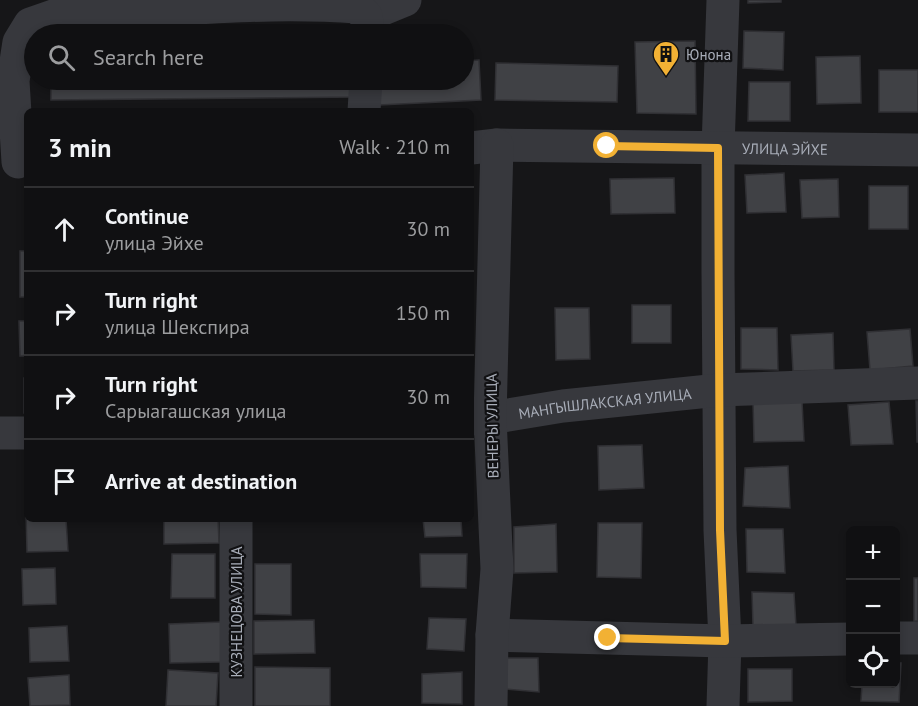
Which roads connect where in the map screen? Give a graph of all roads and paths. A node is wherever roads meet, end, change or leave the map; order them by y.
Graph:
1 (405, 0) edge
2 (723, 0) edge
3 (30, 24) edge
4 (367, 24) edge
5 (369, 24) edge
6 (24, 34) edge
7 (365, 90) edge
8 (364, 108) edge
9 (484, 146) edge
10 (718, 148) junction
11 (918, 150) edge
12 (15, 162) edge
13 (918, 383) edge
14 (719, 390) junction
15 (481, 418) edge
16 (0, 433) edge
17 (24, 433) edge
18 (236, 522) edge
19 (492, 635) junction
20 (900, 638) edge
21 (918, 638) edge
22 (846, 639) edge
23 (725, 641) junction
24 (236, 706) edge
25 (491, 706) edge
26 (723, 706) edge

1 - 5 street
2 - 10 street
3 - 4 street
6 - 12 street
7 - 8 street
9 - 10 street, УЛИЦА ЭЙХЕ
9 - 15 street, ВЕНЕРЫ УЛИЦА
10 - 11 street, УЛИЦА ЭЙХЕ
10 - 14 street
13 - 14 street, МАНГЫШЛАКСКАЯ УЛИЦА
14 - 15 street, МАНГЫШЛАКСКАЯ УЛИЦА
14 - 23 street
15 - 19 street, ВЕНЕРЫ УЛИЦА
16 - 17 street
18 - 24 street, КУЗНЕЦОВА УЛИЦА
19 - 23 street
19 - 25 street, ВЕНЕРЫ УЛИЦА
20 - 21 street
22 - 23 street
23 - 26 street

